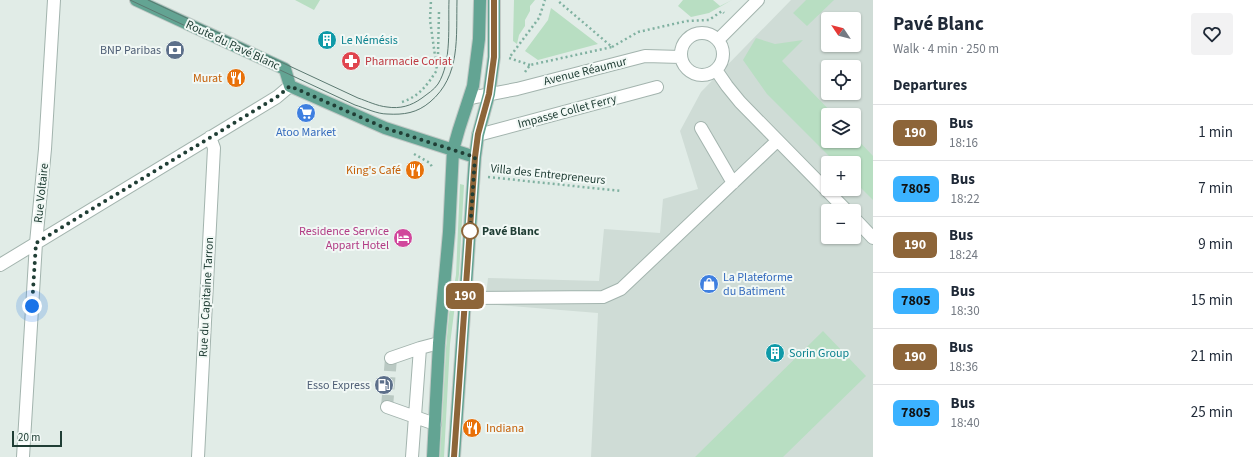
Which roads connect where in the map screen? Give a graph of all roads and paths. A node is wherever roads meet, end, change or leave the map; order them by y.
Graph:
1 (54, 0) edge
2 (136, 0) edge
3 (430, 0) edge
4 (480, 0) edge
5 (494, 0) edge
6 (545, 0) edge
7 (557, 0) edge
8 (565, 0) edge
9 (758, 0) edge
10 (562, 4) junction
11 (439, 11) dead end
12 (733, 26) junction
13 (718, 40) junction
14 (612, 47) junction
15 (438, 54) dead end
16 (681, 57) junction
17 (530, 65) junction
18 (716, 70) junction
19 (290, 86) junction
20 (657, 87) dead end
21 (511, 90) junction
22 (489, 94) junction
23 (470, 98) junction
24 (402, 102) dead end
25 (701, 128) dead end
26 (478, 134) junction
27 (210, 137) junction
28 (777, 141) junction
29 (453, 150) junction
30 (413, 153) dead end
31 (475, 157) junction
32 (433, 169) dead end
33 (474, 178) junction
34 (732, 183) junction
35 (621, 191) dead end
36 (840, 204) edge
37 (861, 225) edge
38 (873, 238) edge
39 (36, 243) junction
40 (0, 265) edge
41 (465, 298) junction
42 (439, 343) junction
43 (420, 348) junction
44 (391, 358) dead end
45 (388, 407) dead end
46 (415, 417) junction
47 (435, 424) junction
48 (22, 457) edge
49 (198, 457) edge
50 (412, 457) edge
51 (433, 457) edge
52 (454, 457) edge

1 - 39 street, Rue Voltaire
2 - 19 main road, Route du Pavé Blanc
3 - 24 path
4 - 23 main road
5 - 22 main road
6 - 17 path
7 - 10 path
8 - 10 path
9 - 12 street
10 - 14 path
11 - 15 path
12 - 13 street
12 - 14 path
13 - 16 street
13 - 18 street
14 - 17 path
16 - 18 street
16 - 21 street, Avenue Réaumur
17 - 21 path
18 - 28 street
19 - 27 street
19 - 29 main road
20 - 26 street, Impasse Collet Ferry
21 - 22 street, Avenue Réaumur
22 - 23 street, Avenue Réaumur
22 - 26 main road
23 - 29 main road
25 - 34 street
26 - 31 main road
27 - 39 street
27 - 49 street, Rue du Capitaine Tarron
28 - 34 street
28 - 36 street
29 - 31 main road
29 - 42 main road
30 - 32 path
31 - 33 main road
33 - 35 path, Villa des Entrepreneurs
33 - 41 main road
34 - 41 street
37 - 38 street
39 - 40 street
39 - 48 street, Rue Voltaire
41 - 52 main road
42 - 43 street
42 - 47 main road
43 - 44 street
43 - 46 street
45 - 46 street
46 - 47 street
46 - 50 street
47 - 51 main road

